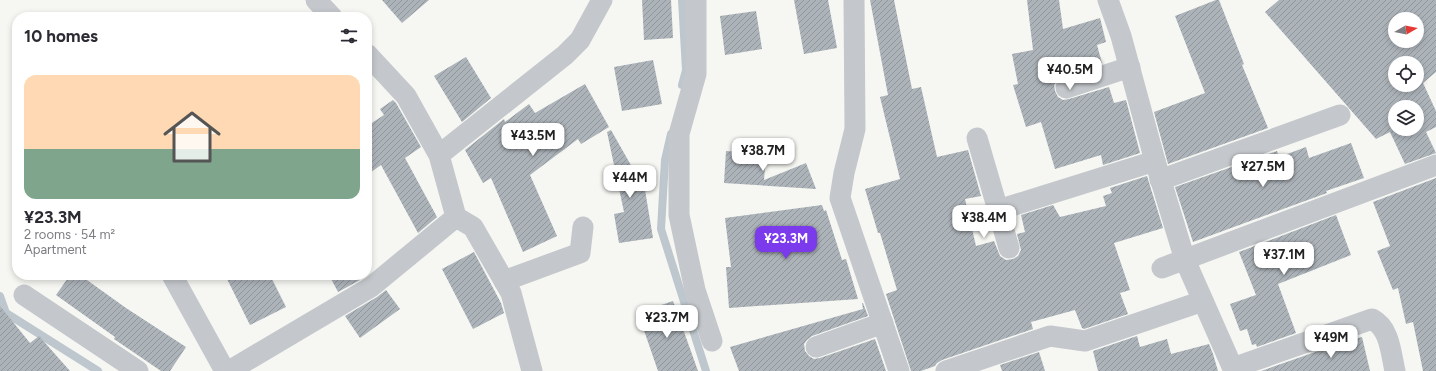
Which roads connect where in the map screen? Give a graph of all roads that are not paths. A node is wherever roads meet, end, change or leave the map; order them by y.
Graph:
1 (316, 0) edge
2 (602, 0) edge
3 (696, 0) edge
4 (854, 0) edge
5 (1108, 0) edge
6 (327, 12) edge
7 (372, 59) edge
8 (1130, 67) junction
9 (1066, 88) dead end
10 (1340, 115) dead end
11 (977, 138) dead end
12 (439, 155) junction
13 (1436, 165) edge
14 (1158, 171) junction
15 (998, 210) junction
16 (456, 217) junction
17 (583, 226) dead end
18 (1009, 248) dead end
19 (1185, 260) junction
20 (1162, 268) dead end
21 (175, 280) edge
22 (504, 281) junction
23 (24, 295) dead end
24 (1203, 301) junction
25 (883, 323) junction
26 (712, 341) dead end
27 (816, 348) dead end
28 (1233, 370) edge
29 (138, 371) edge
30 (225, 371) edge
31 (229, 371) edge
32 (532, 371) edge
33 (899, 371) edge
34 (946, 371) edge
35 (1395, 371) edge

1 - 6 street
2 - 12 street
3 - 26 street
4 - 25 street
5 - 8 street
7 - 12 street
8 - 9 street
8 - 14 street
10 - 14 street
11 - 15 street
12 - 16 street
13 - 19 street
14 - 15 street
14 - 19 street
15 - 18 street
16 - 22 street
16 - 31 street
17 - 22 street
19 - 20 street
19 - 24 street
21 - 30 street
22 - 32 street
23 - 29 street
24 - 28 street
24 - 34 street
25 - 27 street
25 - 33 street
28 - 35 street

